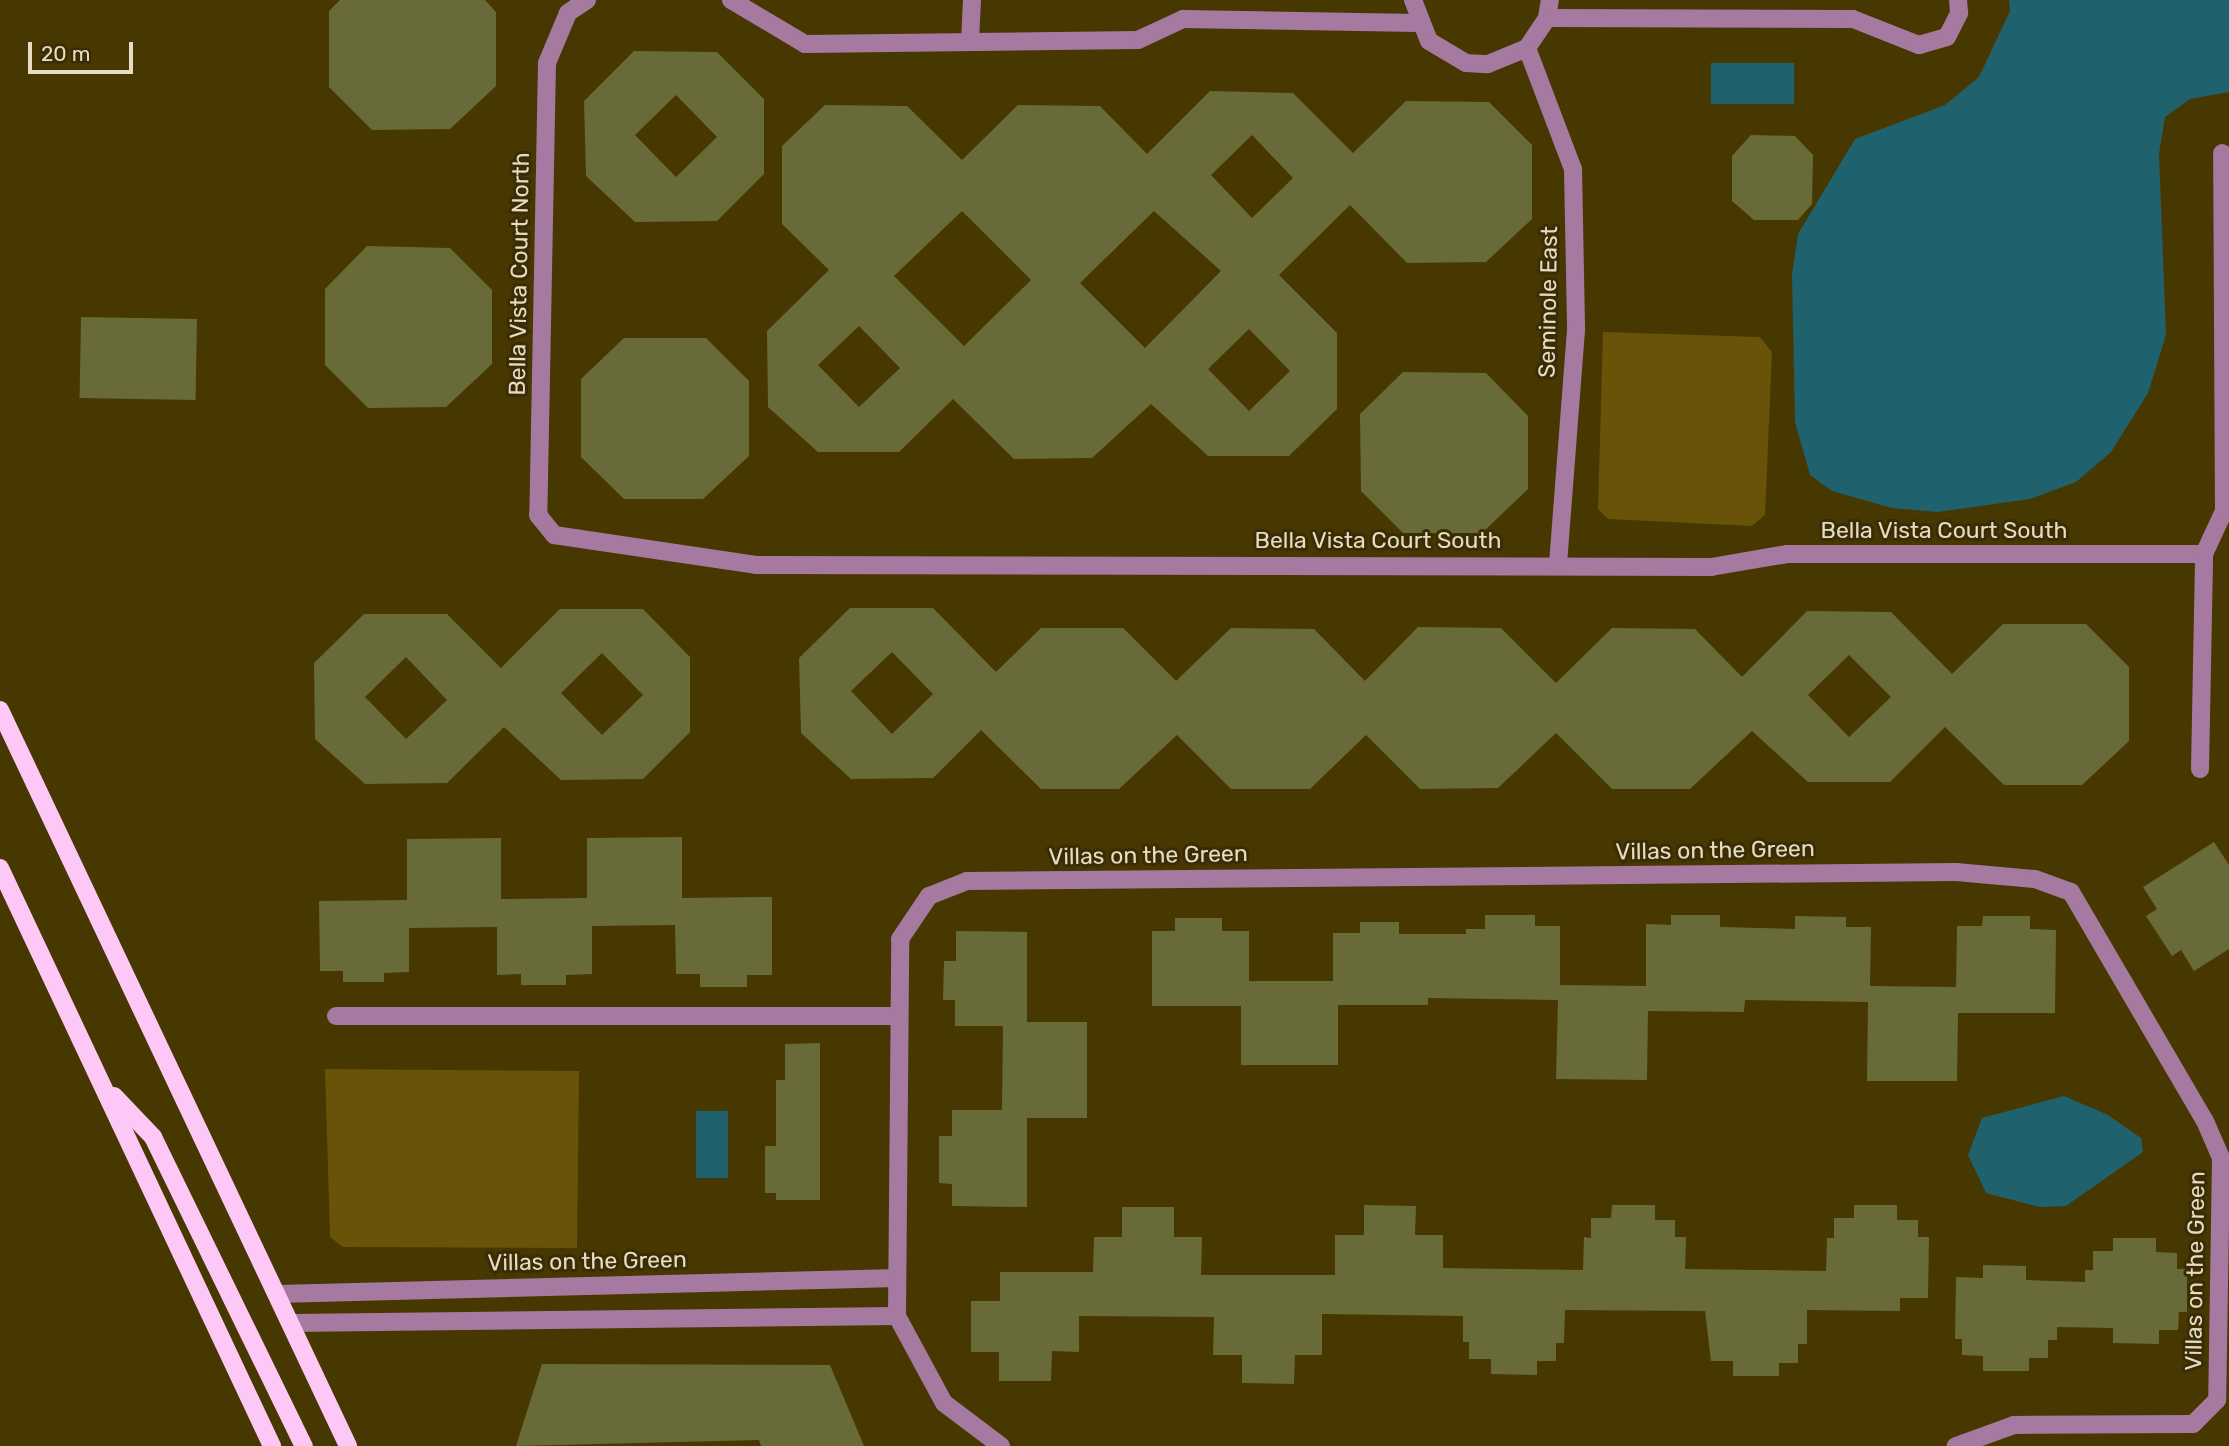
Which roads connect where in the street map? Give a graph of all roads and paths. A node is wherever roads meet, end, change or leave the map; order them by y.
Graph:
1 (587, 0) edge
2 (730, 0) edge
3 (972, 0) edge
4 (1413, 0) edge
5 (1748, 0) edge
6 (1958, 0) edge
7 (1548, 9) edge
8 (1748, 19) junction
9 (1419, 23) junction
10 (970, 42) junction
11 (1527, 48) junction
12 (2222, 153) dead end
13 (554, 535) joint
14 (2204, 554) junction
15 (1558, 564) junction
16 (0, 710) edge
17 (2200, 769) dead end
18 (0, 868) edge
19 (336, 1016) dead end
20 (897, 1016) junction
21 (102, 1083) junction
22 (897, 1278) junction
23 (278, 1294) junction
24 (897, 1316) junction
25 (291, 1323) junction
26 (272, 1446) edge
27 (304, 1446) edge
28 (348, 1446) edge
29 (1001, 1446) edge
30 (1956, 1446) edge

1 - 13 street, Bella Vista Court North
2 - 10 street
3 - 10 street
4 - 9 street
5 - 8 street
6 - 8 street
7 - 8 street
7 - 11 street
9 - 10 street
9 - 11 street
11 - 15 street, Seminole East
12 - 14 street
13 - 15 street, Bella Vista Court South
14 - 15 street, Bella Vista Court South
14 - 17 street
16 - 23 main road
18 - 21 main road
19 - 20 street
20 - 22 street, Villas on the Green
20 - 30 street, Villas on the Green
21 - 26 main road
21 - 27 main road
22 - 23 street, Villas on the Green
22 - 24 street, Villas on the Green
23 - 25 main road
24 - 25 street
24 - 29 street, Villas on the Green
25 - 28 main road

